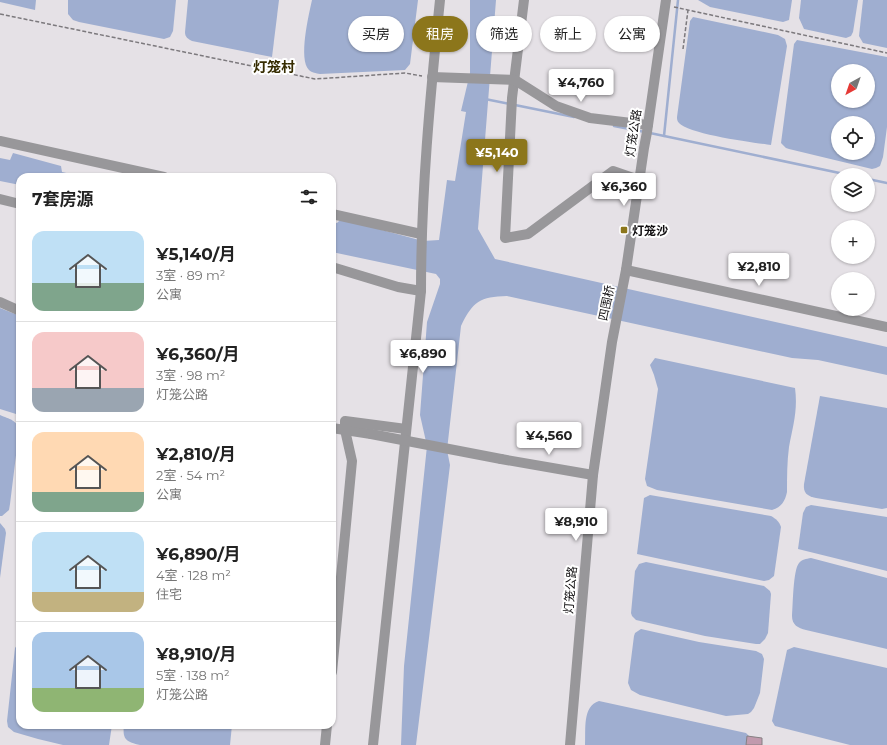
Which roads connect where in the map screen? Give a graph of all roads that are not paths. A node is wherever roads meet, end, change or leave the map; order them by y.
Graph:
1 (440, 0) edge
2 (524, 0) edge
3 (668, 3) edge
4 (432, 77) junction
5 (515, 80) junction
6 (648, 129) junction
7 (0, 141) edge
8 (146, 173) edge
9 (639, 180) junction
10 (0, 199) edge
11 (16, 203) edge
12 (336, 215) edge
13 (421, 234) junction
14 (336, 269) edge
15 (626, 270) junction
16 (420, 291) junction
17 (0, 302) edge
18 (16, 309) edge
19 (887, 327) edge
20 (612, 342) joint
21 (336, 429) edge
22 (406, 429) junction
23 (345, 430) junction
24 (593, 475) junction
25 (336, 630) edge
26 (327, 729) edge
27 (325, 745) edge
28 (372, 745) edge
29 (570, 745) edge

1 - 4 street
2 - 5 street
3 - 6 street, 灯笼公路
4 - 5 street
4 - 13 street
5 - 6 street
5 - 9 street
6 - 9 street, 灯笼公路
7 - 8 street
9 - 15 street, 灯笼公路
10 - 11 street
12 - 13 street
13 - 16 street
14 - 16 street
15 - 19 street
15 - 20 street, 四围桥
16 - 22 street
17 - 18 street
20 - 24 street, 灯笼公路
21 - 23 street
22 - 23 street
22 - 28 street
23 - 24 street, bridge
23 - 25 street
24 - 29 street, 灯笼公路
26 - 27 street

